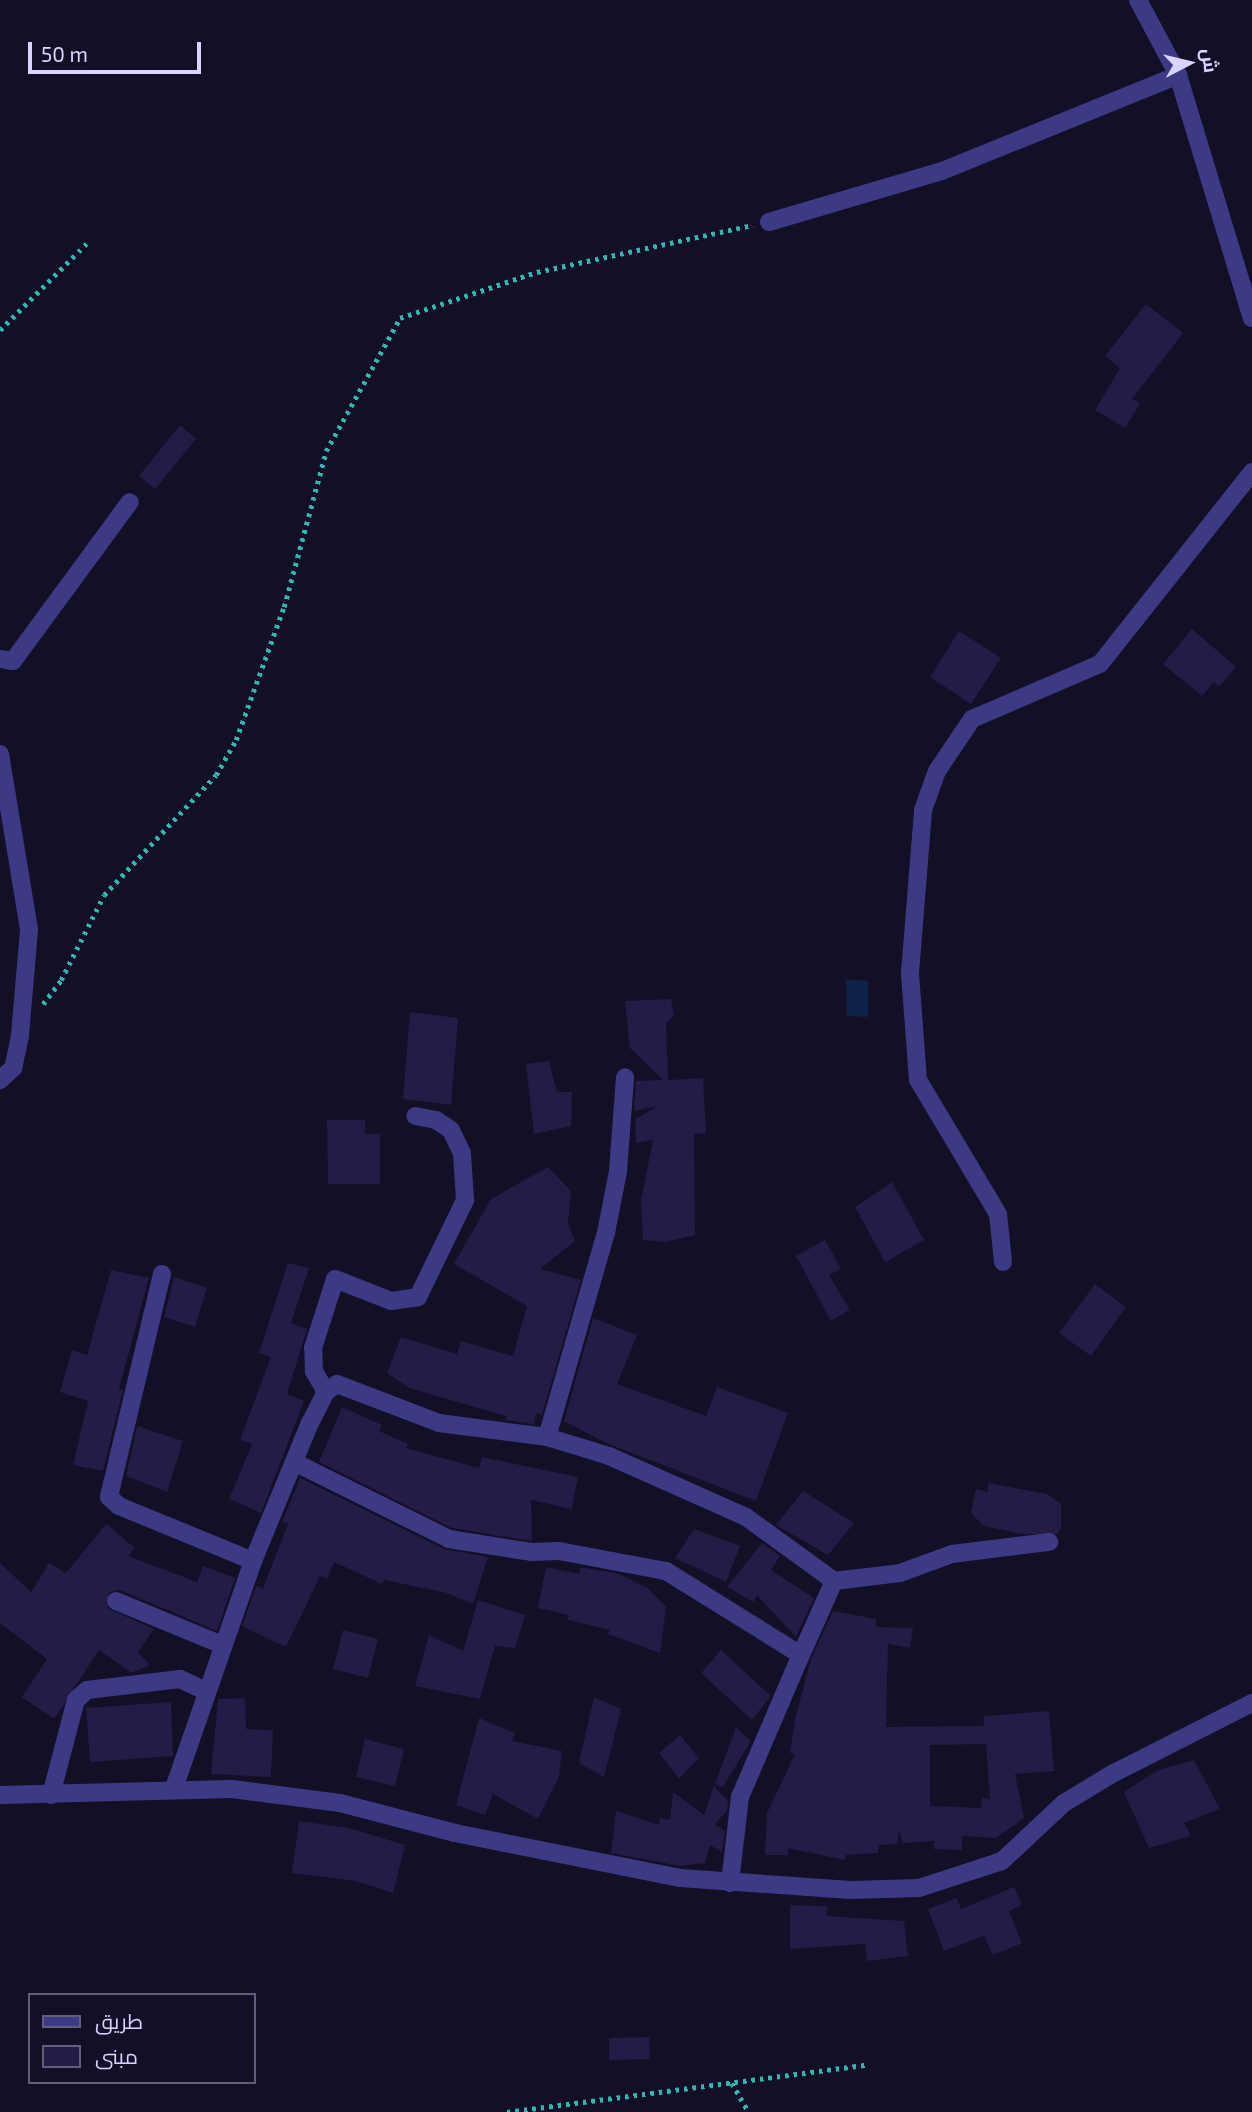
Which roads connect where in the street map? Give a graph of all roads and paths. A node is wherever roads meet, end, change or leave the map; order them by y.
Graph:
1 (1138, 0) edge
2 (1178, 75) junction
3 (769, 222) joint
4 (88, 242) dead end
5 (1248, 294) edge
6 (1252, 318) edge
7 (0, 330) edge
8 (1252, 472) edge
9 (130, 502) dead end
10 (0, 659) edge
11 (0, 754) edge
12 (7, 840) edge
13 (20, 1036) junction
14 (625, 1077) dead end
15 (0, 1080) edge
16 (415, 1116) dead end
17 (1003, 1262) dead end
18 (162, 1274) dead end
19 (326, 1392) junction
20 (547, 1437) junction
21 (296, 1463) junction
22 (1049, 1542) dead end
23 (253, 1561) junction
24 (834, 1581) junction
25 (116, 1601) dead end
26 (222, 1645) junction
27 (801, 1655) junction
28 (204, 1689) junction
29 (1252, 1703) edge
30 (173, 1788) junction
31 (51, 1794) junction
32 (0, 1795) edge
33 (730, 1883) junction
34 (866, 2065) dead end
35 (732, 2083) junction
36 (507, 2112) edge
37 (749, 2112) edge

1 - 2 street
2 - 3 street
2 - 5 street
3 - 13 path
4 - 7 path
5 - 6 street
8 - 17 street
9 - 10 street
11 - 12 street
12 - 13 street
13 - 15 street
14 - 20 street
16 - 19 street
18 - 23 street
19 - 20 street
19 - 21 street
20 - 24 street
21 - 23 street
21 - 27 street
22 - 24 street
23 - 26 street
24 - 27 street
25 - 26 street
26 - 28 street
27 - 33 street
28 - 30 street
28 - 31 street
29 - 33 street
30 - 31 street
30 - 33 street
31 - 32 street
34 - 35 path
35 - 36 path
35 - 37 path

